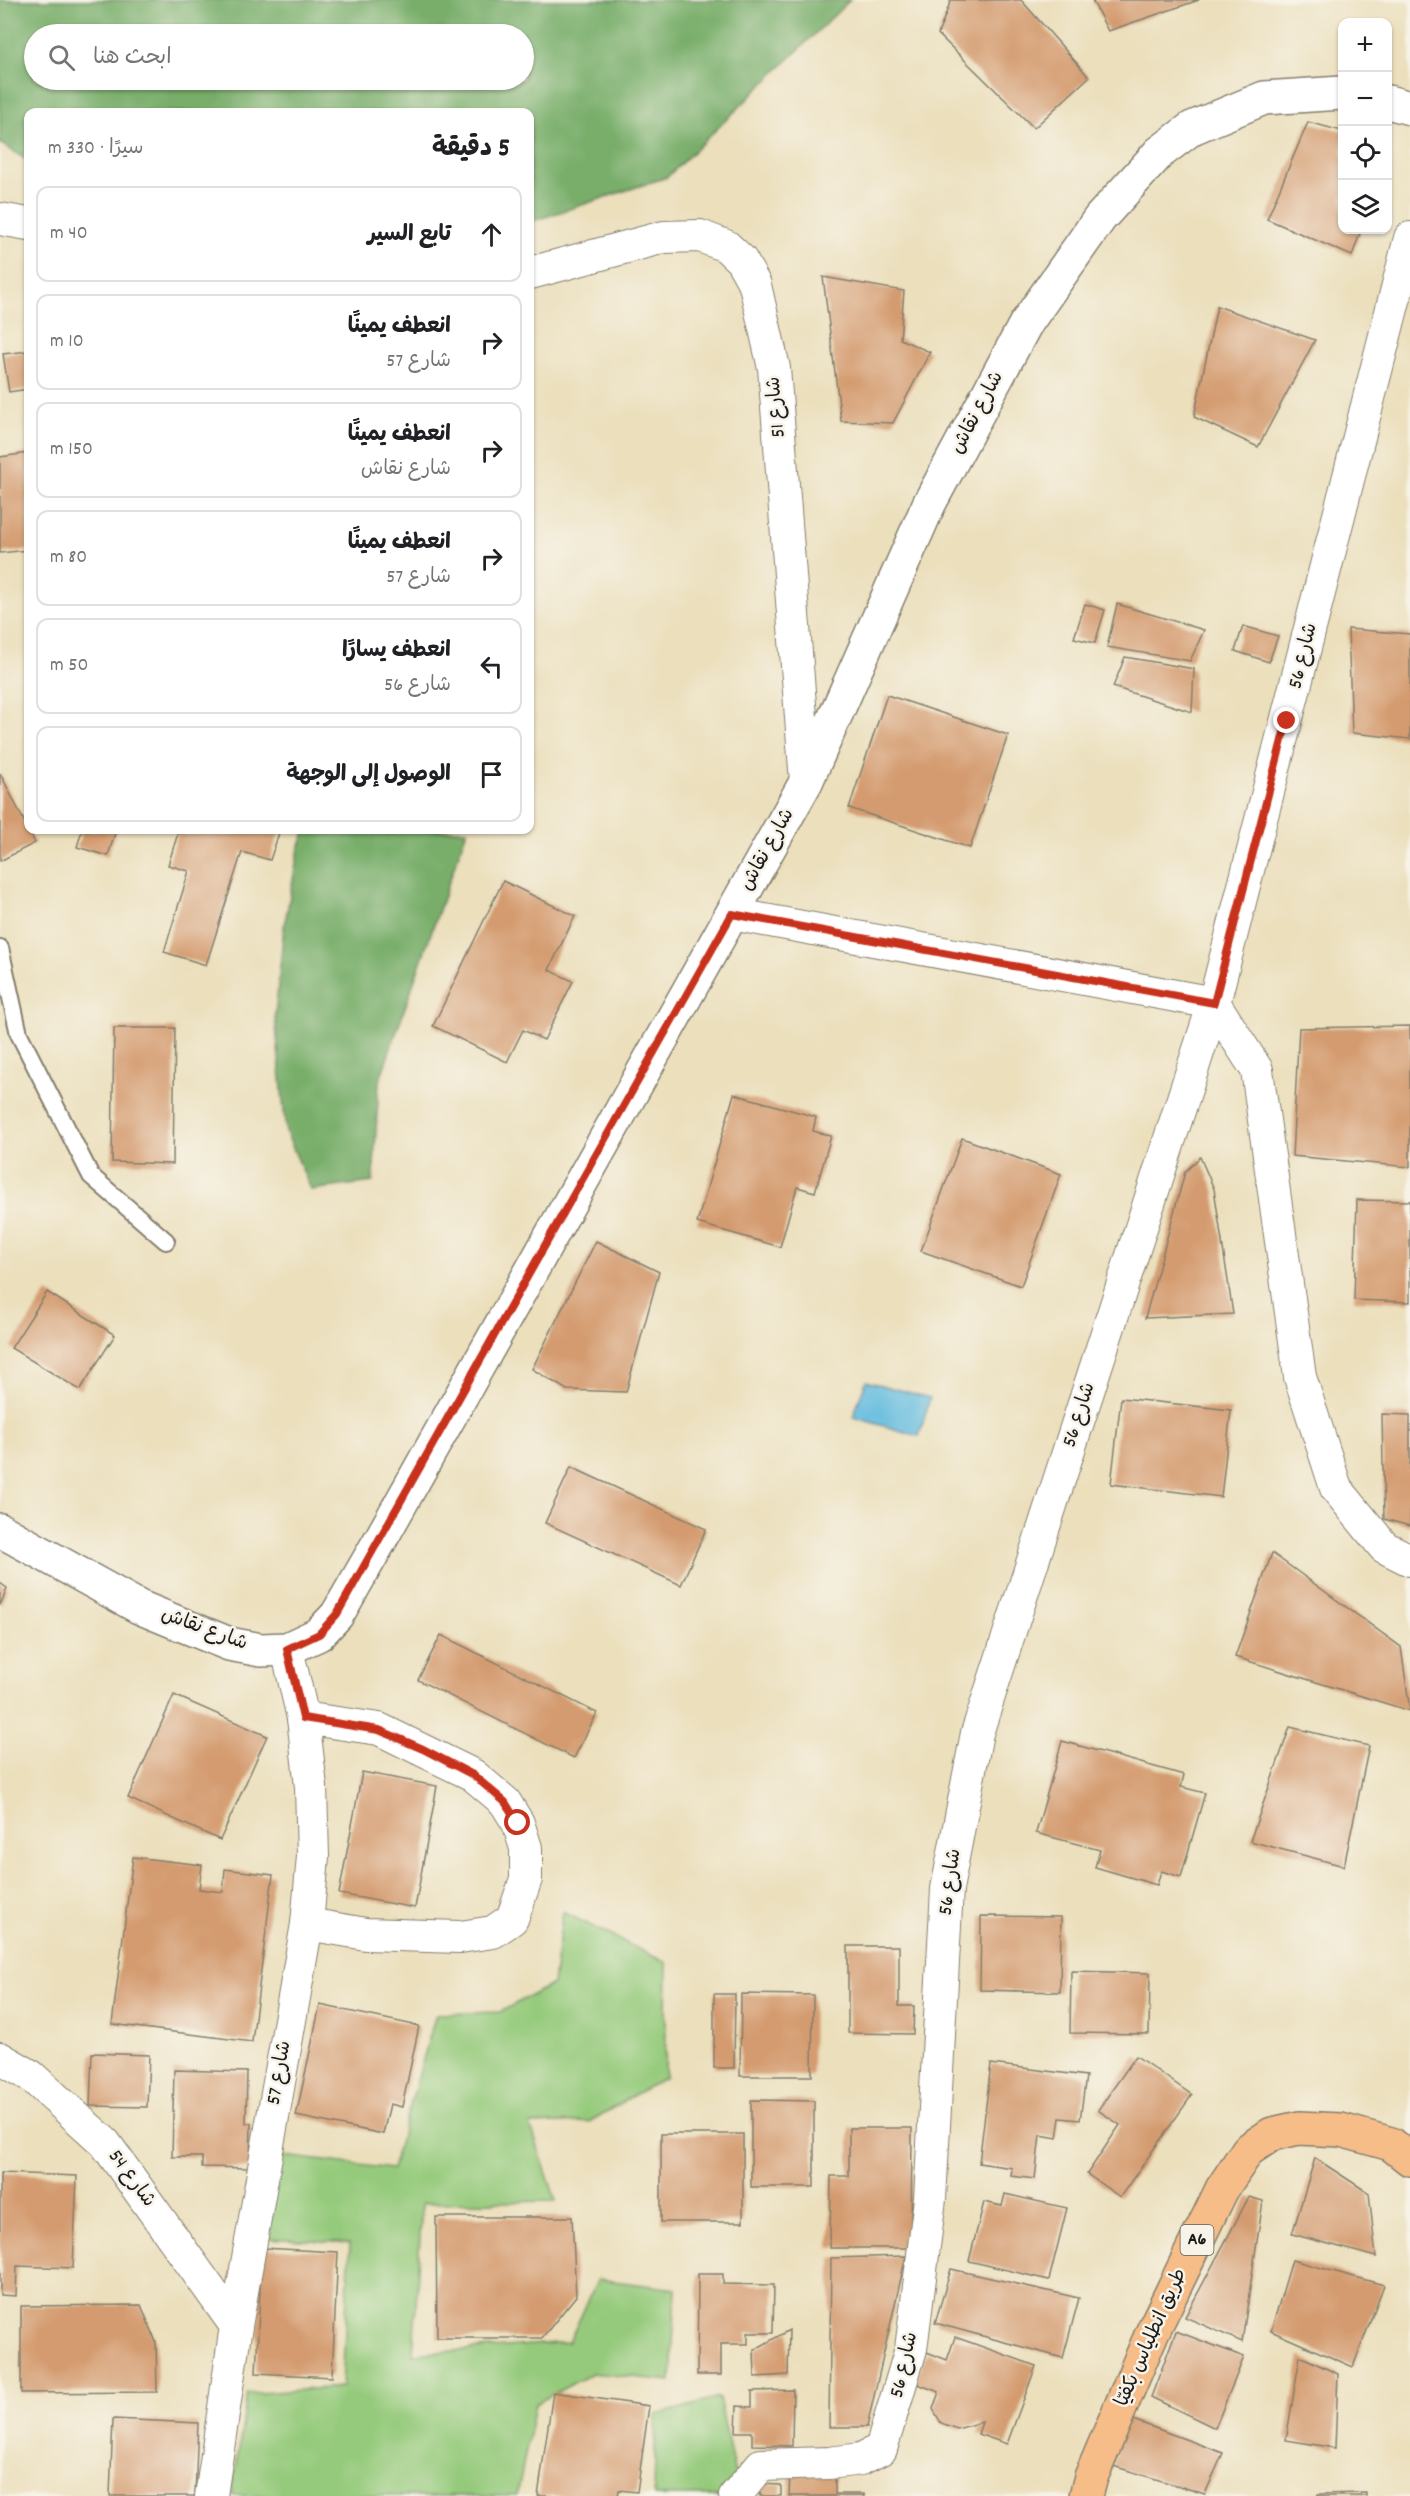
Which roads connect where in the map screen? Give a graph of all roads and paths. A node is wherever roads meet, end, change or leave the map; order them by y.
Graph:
1 (1338, 93) edge
2 (1392, 103) edge
3 (1410, 108) edge
4 (0, 219) edge
5 (24, 223) edge
6 (1410, 238) edge
7 (534, 272) edge
8 (806, 782) junction
9 (732, 914) junction
10 (0, 948) edge
11 (1214, 1003) junction
12 (166, 1241) dead end
13 (0, 1530) edge
14 (1410, 1560) edge
15 (287, 1649) junction
16 (303, 1718) junction
17 (307, 1924) junction
18 (0, 2058) edge
19 (1410, 2159) edge
20 (236, 2326) junction
21 (211, 2496) edge
22 (735, 2496) edge
23 (1086, 2496) edge

1 - 8 street, شارع نقاش
2 - 3 street
4 - 5 street
6 - 11 street, شارع 56
7 - 8 street, شارع 51
8 - 9 street, شارع نقاش
9 - 11 street
9 - 15 street, شارع نقاش
10 - 12 lane
11 - 14 street
11 - 22 street, شارع 56
13 - 15 street, شارع نقاش
15 - 16 street, شارع 57
16 - 17 street, شارع 57
16 - 17 street
17 - 20 street, شارع 57
18 - 20 street, شارع 54
19 - 23 highway, طريق انطلياس بكفيّا / A6
20 - 21 street, شارع 57

